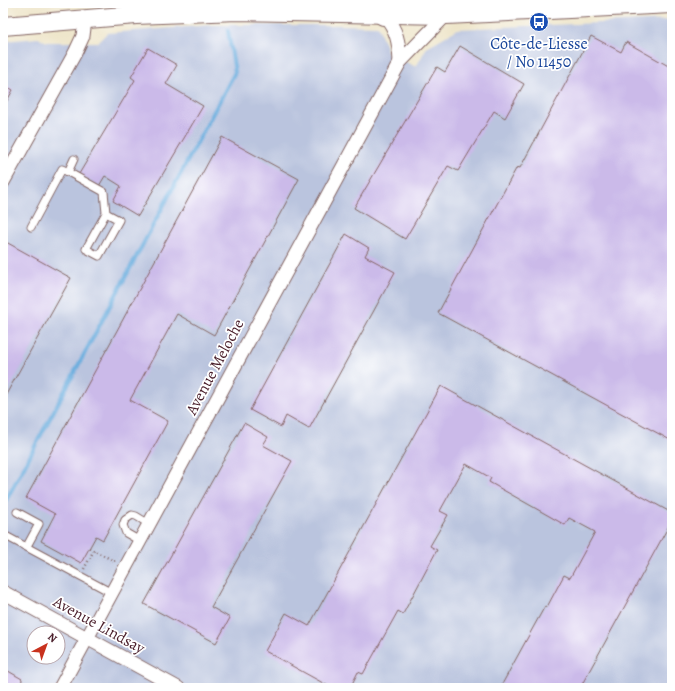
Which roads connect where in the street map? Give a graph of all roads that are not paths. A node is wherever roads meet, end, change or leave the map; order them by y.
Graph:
1 (418, 3) edge
2 (672, 4) edge
3 (384, 14) junction
4 (446, 15) junction
5 (85, 20) junction
6 (3, 26) edge
7 (400, 62) junction
8 (74, 159) dead end
9 (68, 172) junction
10 (3, 182) edge
11 (106, 213) junction
12 (31, 227) dead end
13 (17, 512) dead end
14 (149, 524) junction
15 (4, 534) dead end
16 (140, 541) junction
17 (27, 546) junction
18 (3, 592) edge
19 (112, 593) junction
20 (87, 638) junction
21 (60, 688) edge
22 (178, 688) edge

1 - 3 highway
2 - 4 main road
3 - 4 main road
3 - 5 main road
3 - 7 street
4 - 7 street, Avenue Meloche
5 - 6 main road
5 - 10 street
7 - 14 street, Avenue Meloche
8 - 9 lane
9 - 11 lane
9 - 12 lane
11 - 11 lane
13 - 17 lane
14 - 16 street, Avenue Meloche
14 - 16 lane
15 - 17 lane
16 - 19 street, Avenue Meloche
17 - 19 lane
18 - 20 street, Avenue Lindsay
19 - 20 street, Avenue Meloche
20 - 21 street, Avenue Meloche
20 - 22 street, Avenue Lindsay

